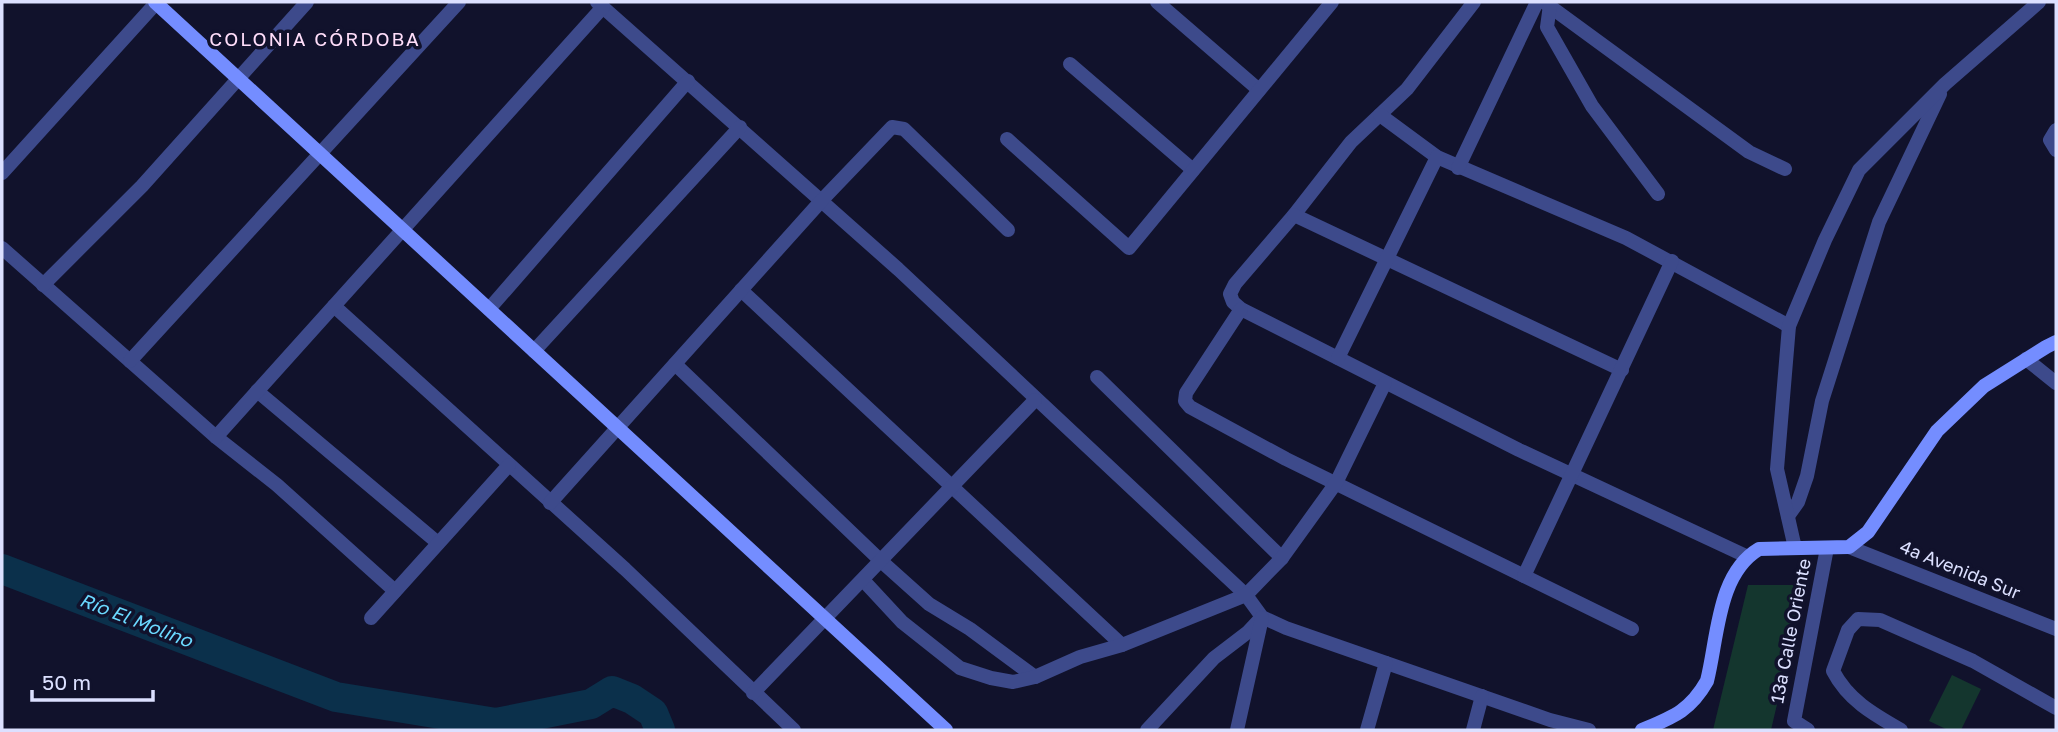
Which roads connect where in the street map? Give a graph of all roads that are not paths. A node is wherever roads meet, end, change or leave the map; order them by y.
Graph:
1 (156, 2) edge
2 (307, 2) edge
3 (459, 2) edge
4 (1157, 2) edge
5 (1330, 2) edge
6 (1474, 2) edge
7 (2039, 2) edge
8 (1544, 3) edge
9 (600, 4) edge
10 (1070, 64) dead end
11 (239, 79) junction
12 (688, 81) junction
13 (1945, 84) junction
14 (1259, 90) junction
15 (1380, 115) junction
16 (740, 127) junction
17 (2056, 130) edge
18 (1007, 139) dead end
19 (2056, 150) edge
20 (320, 154) junction
21 (1437, 157) junction
22 (1458, 167) junction
23 (1785, 169) dead end
24 (1193, 170) junction
25 (2, 173) edge
26 (1658, 194) dead end
27 (822, 200) junction
28 (1294, 215) junction
29 (403, 230) junction
30 (1008, 230) dead end
31 (2, 248) edge
32 (1387, 259) junction
33 (1672, 261) junction
34 (43, 285) junction
35 (741, 290) junction
36 (334, 306) junction
37 (489, 309) junction
38 (1241, 309) junction
39 (1789, 326) junction
40 (2056, 342) edge
41 (534, 351) junction
42 (1338, 358) junction
43 (2025, 359) junction
44 (130, 361) junction
45 (675, 364) junction
46 (1622, 370) junction
47 (1097, 377) dead end
48 (1385, 383) junction
49 (2056, 383) edge
50 (257, 391) junction
51 (1035, 400) junction
52 (618, 428) junction
53 (216, 437) junction
54 (509, 465) junction
55 (1571, 475) junction
56 (1336, 483) junction
57 (953, 487) junction
58 (550, 503) junction
59 (1788, 516) junction
60 (438, 543) junction
61 (1849, 547) junction
62 (1795, 548) junction
63 (1827, 548) junction
64 (1746, 556) junction
65 (1282, 558) junction
66 (881, 561) junction
67 (1524, 576) junction
68 (863, 580) junction
69 (396, 591) junction
70 (1246, 596) junction
71 (1262, 617) junction
72 (371, 618) dead end
73 (825, 619) junction
74 (1632, 629) dead end
75 (2056, 629) edge
76 (1122, 645) junction
77 (1387, 663) junction
78 (1035, 677) junction
79 (753, 693) junction
80 (1482, 696) junction
81 (2056, 708) edge
82 (794, 730) edge
83 (946, 730) edge
84 (1147, 730) edge
85 (1237, 730) edge
86 (1367, 730) edge
87 (1473, 730) edge
88 (1589, 730) edge
89 (1641, 730) edge
90 (1808, 730) edge
91 (1901, 730) edge

1 - 11 street
1 - 25 street
2 - 11 street
3 - 20 street
4 - 14 street
5 - 14 street
6 - 15 street
7 - 13 street
8 - 22 street
8 - 23 street
8 - 26 street
9 - 12 street
9 - 29 street
10 - 24 street
11 - 20 street
11 - 34 street
12 - 16 street
12 - 37 street
13 - 39 street
13 - 59 street
14 - 24 street
15 - 21 street
15 - 28 street
16 - 27 street
16 - 41 street
17 - 19 street
18 - 24 street
20 - 29 street
20 - 44 street
21 - 22 street
21 - 32 street
22 - 33 street
27 - 30 street
27 - 35 street
27 - 51 street
28 - 32 street
28 - 38 street
29 - 36 street
29 - 37 street
31 - 34 street
32 - 42 street
32 - 46 street
33 - 39 street
33 - 46 street
34 - 44 street
35 - 45 street
35 - 57 street
36 - 50 street
36 - 54 street
37 - 41 street
38 - 42 street
38 - 56 street
39 - 59 street
40 - 43 street
41 - 52 street
42 - 48 street
43 - 49 street
43 - 61 street
44 - 53 street
45 - 52 street
45 - 66 street
46 - 55 street
47 - 65 street
48 - 55 street
48 - 56 street
50 - 53 street
50 - 60 street
51 - 57 street
51 - 70 street
52 - 58 street
52 - 73 street
53 - 69 street
54 - 58 street
54 - 60 street
55 - 64 street
55 - 67 street
56 - 65 street
56 - 67 street
57 - 66 street
57 - 76 street
58 - 79 street
59 - 62 street
60 - 69 street
61 - 63 street
61 - 75 street, 4a Avenida Sur
62 - 63 street
62 - 64 street
63 - 90 street, 13a Calle Oriente
64 - 89 street
65 - 70 street
66 - 68 street
66 - 78 street
67 - 74 street
68 - 73 street
68 - 78 street
69 - 72 street
70 - 71 street
70 - 76 street
71 - 77 street
71 - 84 street
71 - 85 street
73 - 79 street
73 - 83 street
76 - 78 street
77 - 80 street
77 - 86 street
79 - 82 street
80 - 87 street
80 - 88 street
81 - 91 street

